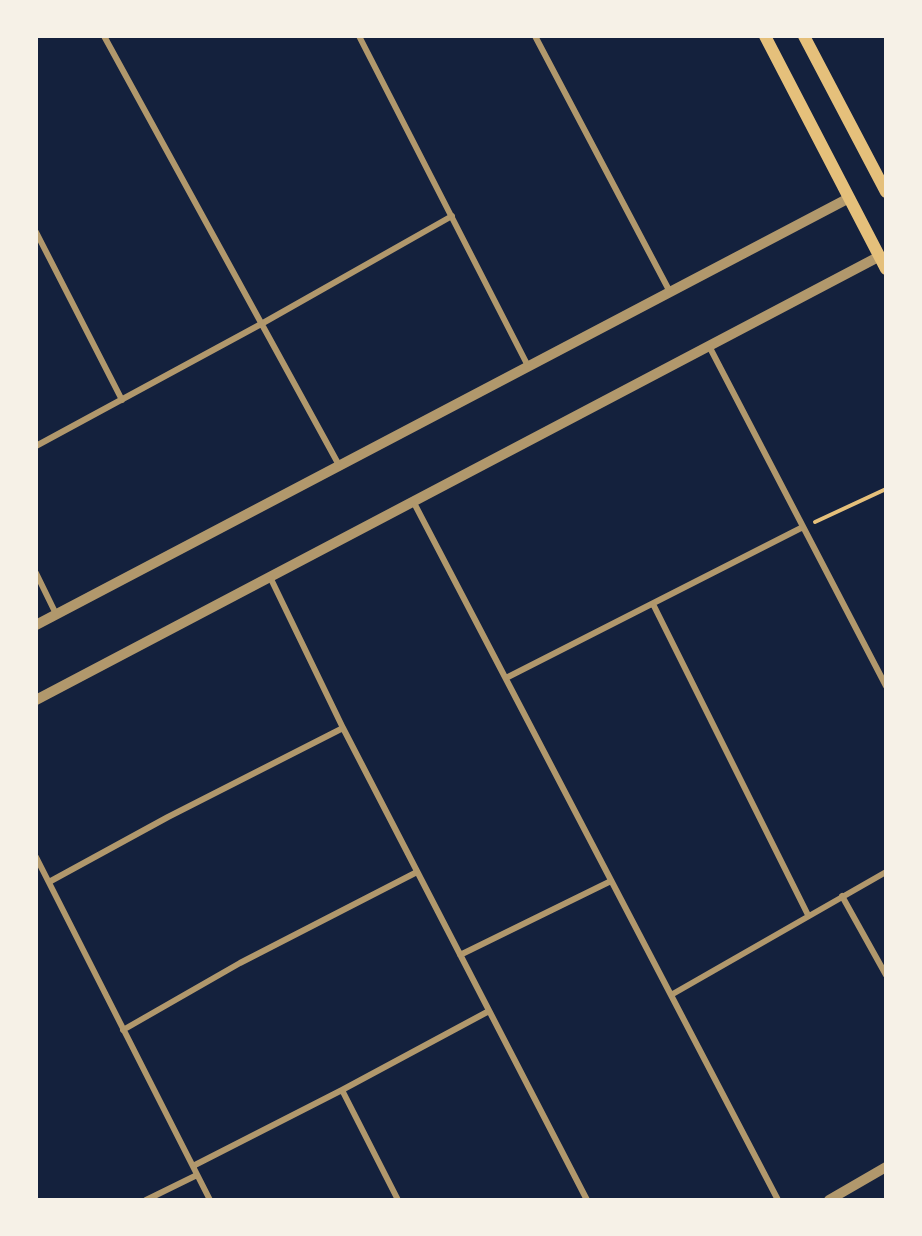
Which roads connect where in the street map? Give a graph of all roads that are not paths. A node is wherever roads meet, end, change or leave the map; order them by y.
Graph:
1 (104, 36) edge
2 (359, 36) edge
3 (535, 36) edge
4 (765, 36) edge
5 (804, 36) edge
6 (886, 192) edge
7 (849, 198) junction
8 (452, 216) junction
9 (36, 232) edge
10 (880, 256) junction
11 (886, 269) edge
12 (670, 292) junction
13 (262, 323) junction
14 (709, 346) junction
15 (528, 366) junction
16 (122, 400) junction
17 (36, 446) edge
18 (340, 467) junction
19 (413, 501) junction
20 (803, 527) junction
21 (36, 573) edge
22 (270, 577) junction
23 (653, 604) junction
24 (57, 614) junction
25 (36, 626) edge
26 (506, 678) junction
27 (886, 686) edge
28 (36, 700) edge
29 (343, 728) junction
30 (36, 857) edge
31 (417, 872) junction
32 (886, 872) edge
33 (611, 881) junction
34 (49, 882) junction
35 (842, 896) junction
36 (808, 915) junction
37 (460, 955) junction
38 (886, 975) edge
39 (671, 995) junction
40 (489, 1011) junction
41 (123, 1030) junction
42 (342, 1090) junction
43 (193, 1167) junction
44 (886, 1167) edge
45 (197, 1175) junction
46 (844, 1197) edge
47 (146, 1200) edge
48 (210, 1200) edge
49 (398, 1200) edge
50 (587, 1200) edge
51 (777, 1200) edge
52 (830, 1200) edge

1 - 13 street
2 - 8 street
3 - 12 street
4 - 7 main road
5 - 6 main road
7 - 10 main road
7 - 12 street
8 - 13 street
8 - 15 street
9 - 16 street
10 - 11 main road
10 - 14 street
12 - 15 street
13 - 16 street
13 - 18 street
14 - 19 street
14 - 20 street
15 - 18 street
16 - 17 street
18 - 24 street
19 - 22 street
19 - 26 street
20 - 23 street
20 - 27 street
21 - 24 street
22 - 28 street
22 - 29 street
23 - 26 street
23 - 36 street
24 - 25 street
26 - 33 street
29 - 31 street
29 - 34 street
30 - 34 street
31 - 37 street
31 - 41 street
32 - 35 street
33 - 37 street
33 - 39 street
34 - 41 street
35 - 36 street
35 - 38 street
36 - 39 street
37 - 40 street
39 - 51 street
40 - 42 street
40 - 50 street
41 - 43 street
42 - 43 street
42 - 49 street
43 - 45 street
44 - 46 street
45 - 47 street
45 - 48 street
46 - 52 street

